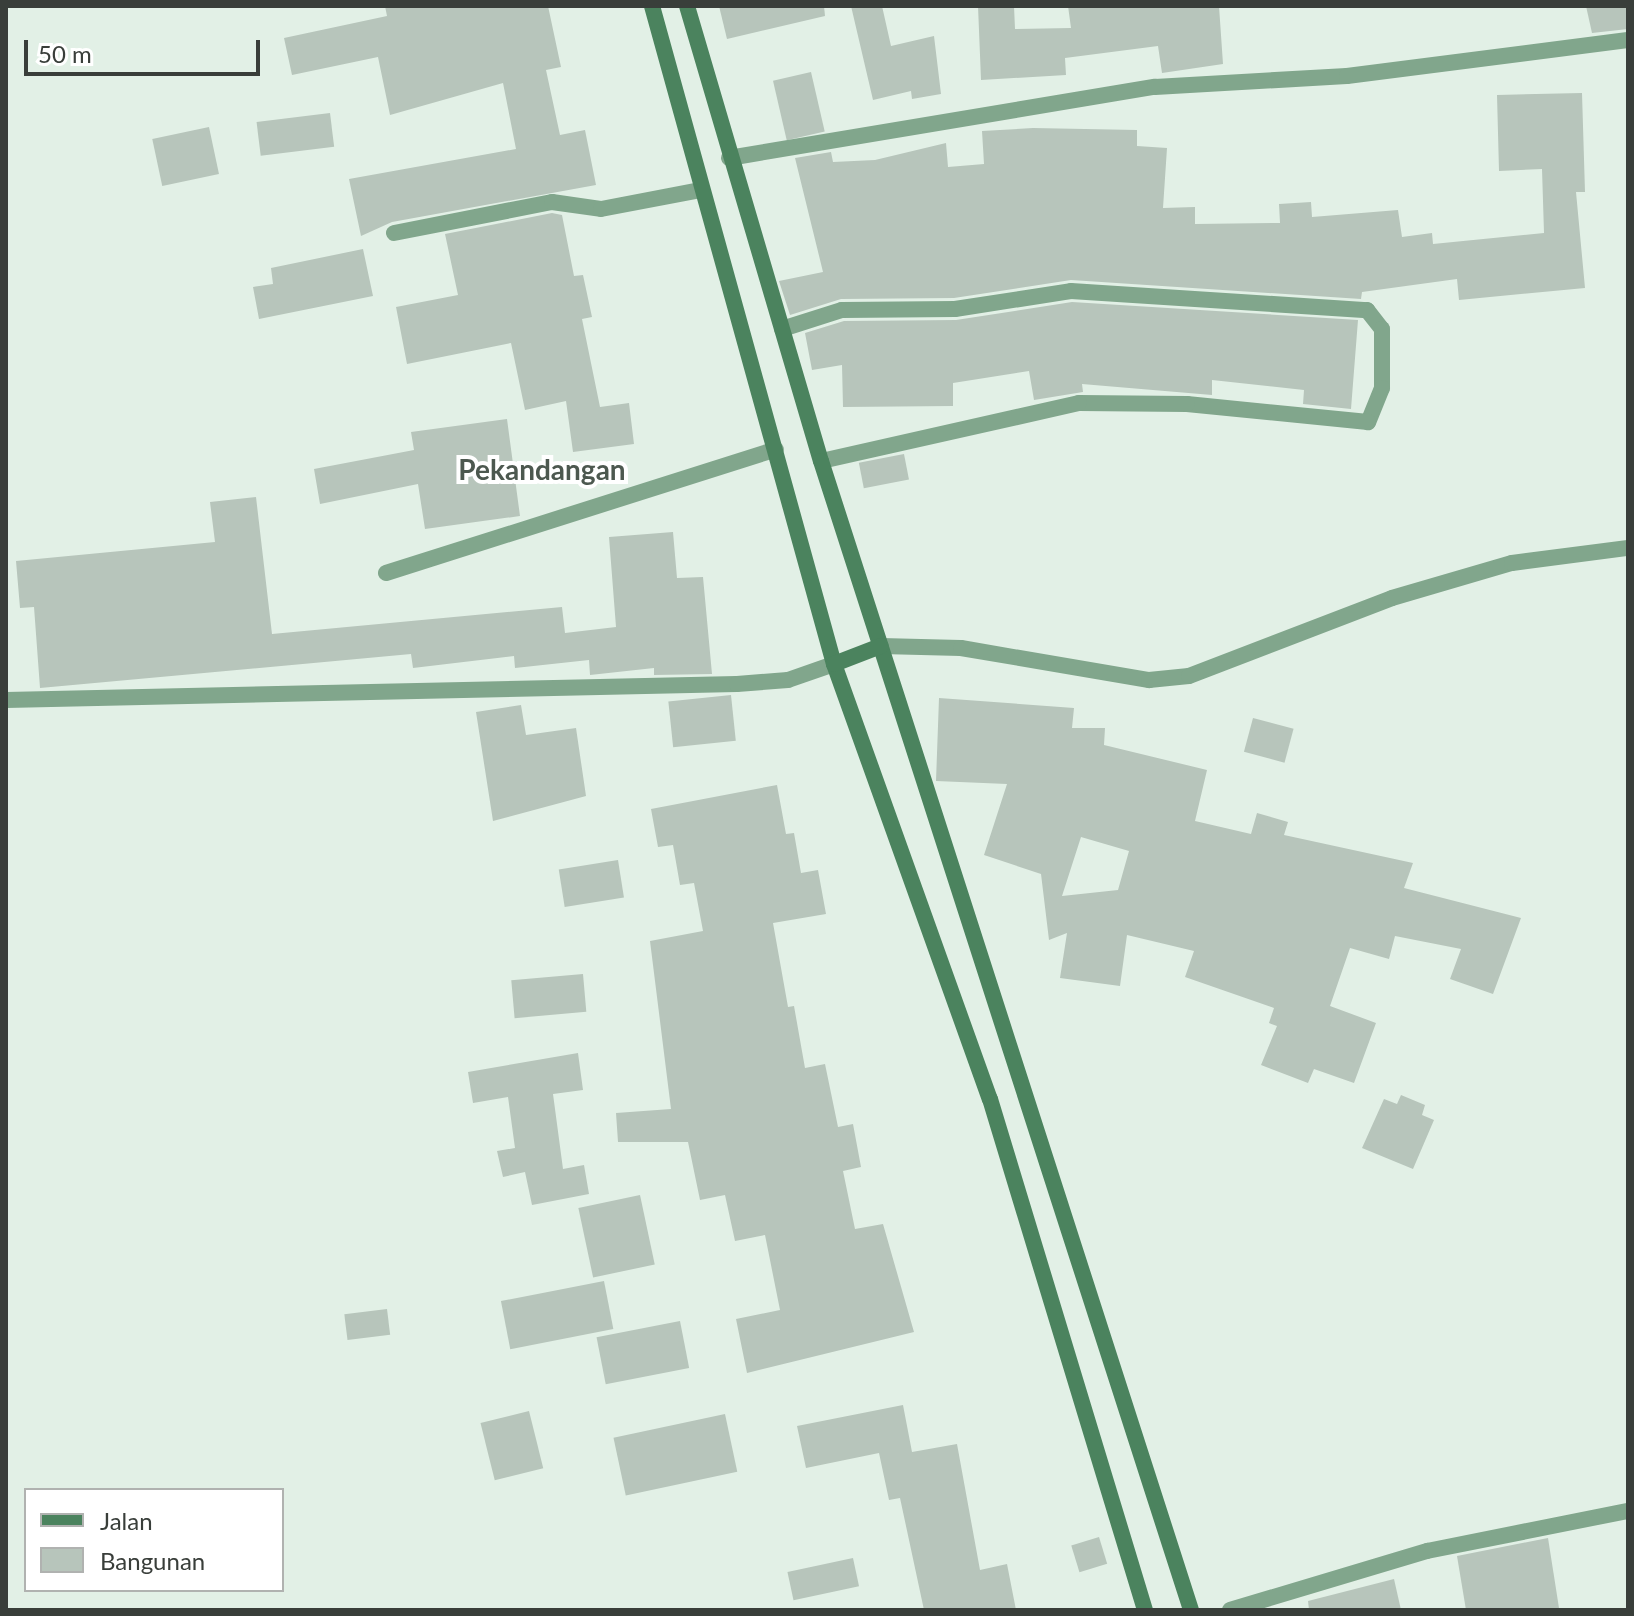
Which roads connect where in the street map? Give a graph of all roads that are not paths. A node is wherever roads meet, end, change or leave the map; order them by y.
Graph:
1 (652, 6) edge
2 (687, 6) edge
3 (1628, 40) edge
4 (736, 156) junction
5 (695, 192) junction
6 (394, 233) dead end
7 (782, 329) junction
8 (776, 449) junction
9 (821, 461) junction
10 (1628, 548) edge
11 (386, 573) dead end
12 (881, 646) junction
13 (834, 664) junction
14 (6, 700) edge
15 (1628, 1511) edge
16 (1145, 1610) edge
17 (1191, 1610) edge
18 (1230, 1610) edge

1 - 5 main road
2 - 4 main road
3 - 4 street
4 - 7 main road
5 - 6 street
5 - 8 main road
7 - 9 main road
7 - 9 street
8 - 11 street
8 - 13 main road
9 - 12 main road
10 - 12 street
12 - 13 main road
12 - 17 main road
13 - 14 street
13 - 16 main road
15 - 18 street

